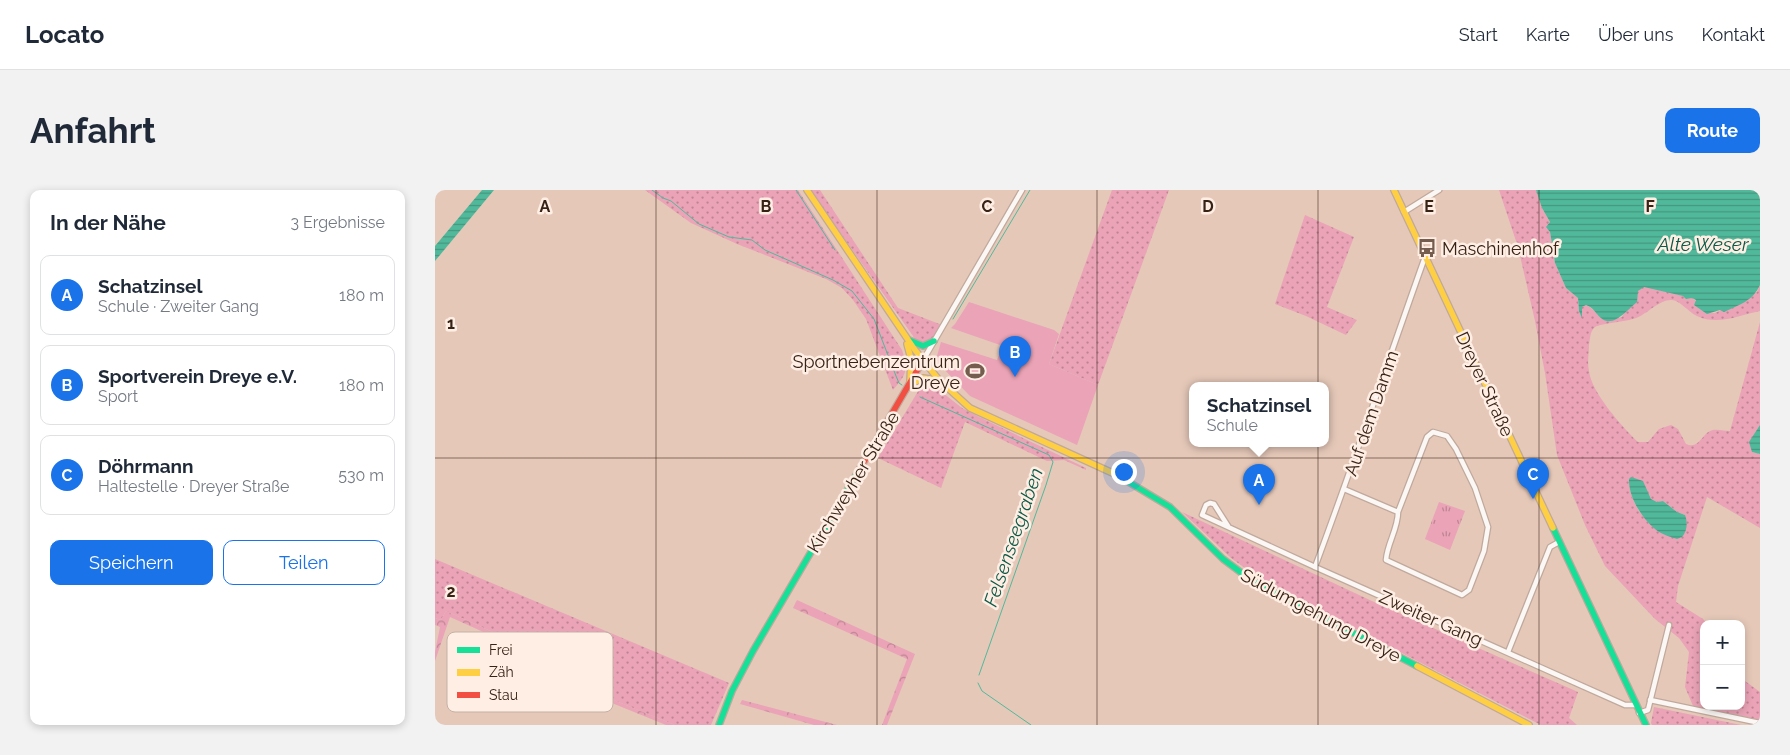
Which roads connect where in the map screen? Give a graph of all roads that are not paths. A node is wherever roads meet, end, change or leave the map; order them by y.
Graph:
1 (807, 190) edge
2 (1022, 190) edge
3 (1394, 190) edge
4 (1439, 190) edge
5 (1404, 212) junction
6 (1425, 257) junction
7 (905, 337) junction
8 (934, 341) junction
9 (922, 362) junction
10 (938, 381) junction
11 (909, 386) junction
12 (1344, 490) junction
13 (1397, 512) junction
14 (1228, 526) junction
15 (1559, 542) junction
16 (1315, 567) junction
17 (1669, 625) dead end
18 (1508, 652) junction
19 (1651, 700) junction
20 (1636, 705) junction
21 (1639, 713) junction
22 (1760, 723) edge
23 (719, 725) edge
24 (1529, 725) edge
25 (1646, 725) edge

1 - 7 main road, Südumgehung Dreye
2 - 8 street, Kirchweyher Straße
3 - 5 main road, Dreyer Straße
4 - 5 street
5 - 6 main road, Dreyer Straße
6 - 12 street, Auf dem Damm
6 - 15 main road, Dreyer Straße
7 - 8 main road
7 - 9 main road, Südumgehung Dreye
7 - 11 main road
8 - 9 street, Kirchweyher Straße
9 - 10 main road, Südumgehung Dreye
9 - 11 main road, Kirchweyher Straße
10 - 11 main road
10 - 24 main road, Südumgehung Dreye
11 - 23 main road, Kirchweyher Straße
12 - 13 street
12 - 16 street, Auf dem Damm
13 - 13 street
14 - 14 street, Zweiter Gang
14 - 16 street, Zweiter Gang
15 - 18 street
15 - 20 main road, Dreyer Straße
16 - 18 street, Zweiter Gang
17 - 19 street
18 - 20 street, Zweiter Gang
19 - 21 street
19 - 22 street
20 - 21 main road, Dreyer Straße
21 - 25 main road, Dreyer Straße

